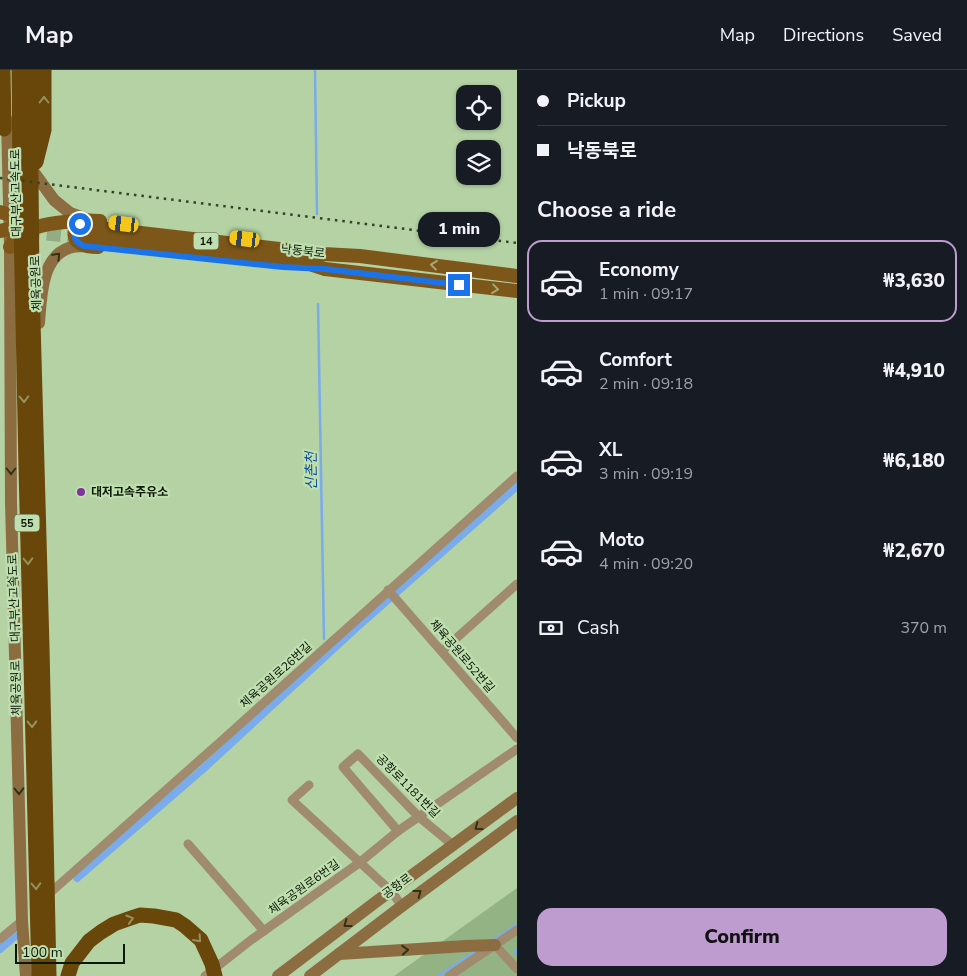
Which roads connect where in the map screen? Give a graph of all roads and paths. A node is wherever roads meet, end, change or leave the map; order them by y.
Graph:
1 (5, 70) edge
2 (19, 70) edge
3 (31, 70) edge
4 (44, 70) edge
5 (4, 129) joint
6 (33, 171) junction
7 (8, 176) junction
8 (33, 198) joint
9 (3, 211) edge
10 (28, 227) junction
11 (5, 230) edge
12 (88, 233) junction
13 (34, 245) joint
14 (10, 247) junction
15 (360, 256) junction
16 (0, 264) edge
17 (325, 269) junction
18 (471, 270) junction
19 (517, 270) edge
20 (517, 276) edge
21 (517, 291) edge
22 (38, 336) junction
23 (10, 358) junction
24 (517, 476) edge
25 (517, 584) edge
26 (388, 590) junction
27 (442, 651) junction
28 (517, 738) edge
29 (517, 749) edge
30 (309, 785) dead end
31 (517, 798) edge
32 (419, 817) junction
33 (517, 820) edge
34 (398, 832) junction
35 (188, 844) dead end
36 (453, 845) junction
37 (359, 862) junction
38 (391, 891) junction
39 (50, 892) junction
40 (402, 906) junction
41 (22, 921) junction
42 (517, 930) edge
43 (264, 931) junction
44 (0, 939) edge
45 (495, 945) junction
46 (339, 954) junction
47 (517, 969) edge
48 (211, 972) edge
49 (26, 976) edge
50 (39, 976) edge
51 (51, 976) edge
52 (68, 976) edge
53 (278, 976) edge
54 (310, 976) edge
55 (449, 976) edge

1 - 5 highway
1 - 7 main road, 체육공원로
2 -> 50 highway, 대구부산고속도로 / 55
3 - 6 main road
3 - 51 highway, 대구부산고속도로 / 55
6 -> 4 highway
5 - 7 main road
6 - 8 main road
6 - 12 main road
7 - 9 main road, 체육공원로
8 - 10 main road
9 - 10 main road
9 - 11 main road, 체육공원로
10 - 11 main road
10 - 12 main road
10 - 13 main road
10 - 14 main road
11 - 14 main road, 체육공원로
12 - 15 main road, 낙동북로 / 14
12 - 15 main road
12 - 17 main road
12 - 17 main road, 낙동북로 / 14
22 -> 12 main road
13 - 22 main road, 체육공원로
14 - 23 main road, 체육공원로
18 -> 15 main road, 낙동북로
16 - 23 main road
17 -> 21 main road, 낙동북로
18 - 19 main road
18 - 20 main road, 낙동북로
22 - 39 main road, 체육공원로
23 -> 41 main road, 체육공원로
24 - 26 street, 체육공원로26번길
25 - 27 street
26 - 27 street, 체육공원로52번길
26 - 39 street, 체육공원로26번길
27 - 28 street, 체육공원로52번길
29 - 32 street, 체육공원로6번길
30 - 37 street, 체육공원로6번길
31 -> 36 main road, 공항로
32 - 34 street, 체육공원로6번길
32 - 34 street, 공항로1181번길
32 - 36 street, 공항로1181번길
40 -> 33 main road, 공항로
34 - 37 street, 체육공원로6번길
35 - 43 street, 체육공원로6번길
36 - 38 main road, 공항로
37 - 38 street
37 - 43 street, 체육공원로6번길
38 - 40 street
38 -> 53 main road, 공항로
39 - 51 main road, 체육공원로
40 - 46 main road, 공항로
41 - 44 street
41 - 49 main road, 체육공원로
42 - 45 street
43 - 48 street, 체육공원로6번길
46 -> 45 main road
45 - 47 street
45 - 55 street
46 - 54 main road, 공항로
52 -> 48 highway

